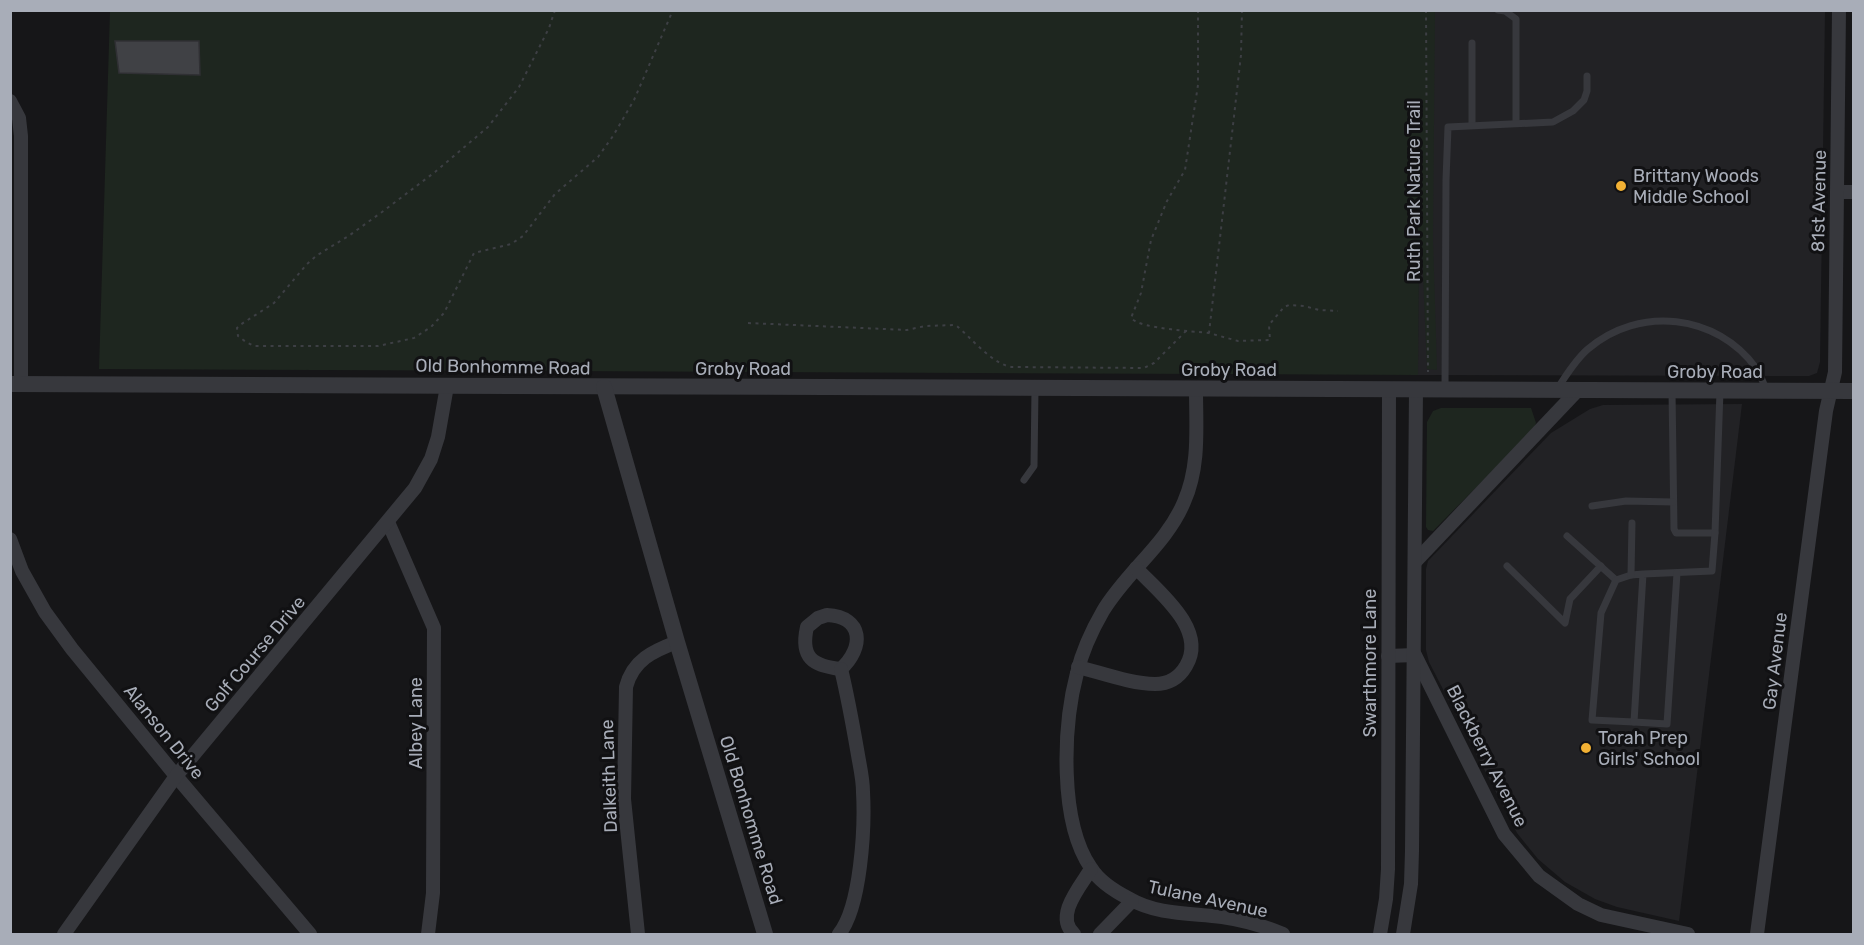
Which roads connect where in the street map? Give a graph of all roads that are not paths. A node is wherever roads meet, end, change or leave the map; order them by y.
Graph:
1 (1498, 10) edge
2 (1839, 10) edge
3 (1472, 43) dead end
4 (1587, 76) dead end
5 (11, 101) edge
6 (1516, 123) junction
7 (1472, 125) junction
8 (1837, 192) junction
9 (1854, 192) edge
10 (16, 384) edge
11 (447, 386) junction
12 (604, 387) junction
13 (1035, 389) junction
14 (1197, 390) junction
15 (1389, 390) junction
16 (1416, 390) junction
17 (1445, 391) junction
18 (1555, 391) junction
19 (1577, 391) junction
20 (1672, 391) junction
21 (1720, 391) junction
22 (1767, 391) junction
23 (1854, 391) edge
24 (1830, 392) junction
25 (1024, 480) dead end
26 (1672, 502) junction
27 (1592, 506) dead end
28 (388, 522) junction
29 (1632, 523) dead end
30 (1715, 533) junction
31 (1567, 536) dead end
32 (10, 539) edge
33 (1415, 562) junction
34 (1507, 566) dead end
35 (1601, 566) junction
36 (1136, 568) junction
37 (1677, 573) junction
38 (1643, 574) junction
39 (1631, 575) junction
40 (1616, 580) junction
41 (677, 642) junction
42 (1415, 655) junction
43 (1388, 656) junction
44 (1078, 668) junction
45 (841, 669) dead end
46 (1634, 722) junction
47 (176, 776) junction
48 (1091, 869) junction
49 (1132, 901) junction
50 (64, 934) edge
51 (310, 934) edge
52 (428, 934) edge
53 (638, 934) edge
54 (765, 934) edge
55 (839, 934) edge
56 (1074, 934) edge
57 (1100, 934) edge
58 (1284, 934) edge
59 (1380, 934) edge
60 (1402, 934) edge
61 (1688, 934) edge
62 (1758, 934) edge

1 - 6 lane
2 - 8 street, 81st Avenue
3 - 7 lane
4 - 6 lane
5 - 10 street
6 - 7 lane
7 - 17 lane
8 - 9 street
8 - 24 street, 81st Avenue
10 - 11 street, Old Bonhomme Road
11 - 12 street, Old Bonhomme Road
11 - 28 street, Golf Course Drive
12 - 13 street, Groby Road
12 - 41 street, Old Bonhomme Road
13 - 14 street, Groby Road
13 - 25 lane
14 - 15 street, Groby Road
14 - 36 street, Tulane Avenue
15 - 16 street, Groby Road
15 - 43 street, Swarthmore Lane
16 - 17 street, Groby Road
16 - 33 street
17 - 18 street, Groby Road
18 - 19 street, Groby Road
18 - 22 lane
19 - 20 street, Groby Road
19 - 33 street
20 - 21 street, Groby Road
20 - 26 lane
21 - 22 street, Groby Road
21 - 30 lane
22 - 24 street, Groby Road
23 - 24 street, Groby Road
24 - 62 street, Gay Avenue
26 - 27 lane
26 - 30 lane
28 - 47 street, Golf Course Drive
28 - 52 street, Albey Lane
29 - 39 lane
30 - 37 lane
31 - 35 lane
32 - 47 street, Alanson Drive
33 - 42 street
34 - 35 lane
35 - 40 lane
36 - 44 street, Tulane Avenue
36 - 44 street
37 - 38 lane
37 - 46 lane
38 - 39 lane
38 - 46 lane
39 - 40 lane
40 - 46 lane
41 - 53 street, Dalkeith Lane
41 - 54 street, Old Bonhomme Road
42 - 43 street
42 - 60 street
42 - 61 street, Blackberry Avenue
43 - 59 street, Swarthmore Lane
44 - 48 street, Tulane Avenue
45 - 55 street
47 - 50 street, Golf Course Drive
47 - 51 street, Alanson Drive
48 - 49 street, Tulane Avenue
48 - 56 street
49 - 57 street
49 - 58 street, Tulane Avenue

